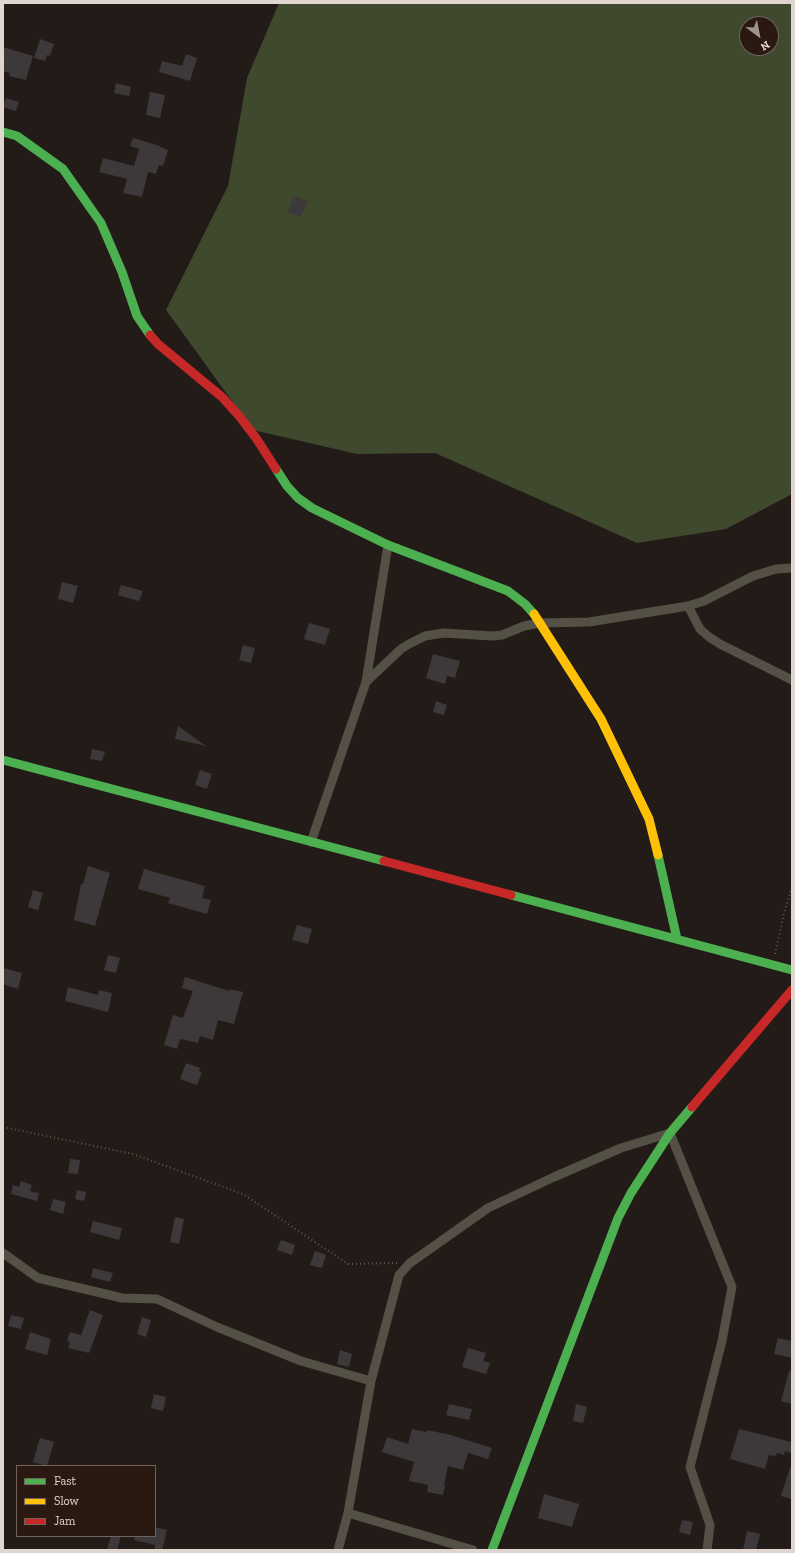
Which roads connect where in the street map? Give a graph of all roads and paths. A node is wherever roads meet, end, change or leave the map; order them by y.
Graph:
1 (3, 132) edge
2 (388, 545) junction
3 (792, 568) edge
4 (688, 606) junction
5 (540, 622) junction
6 (792, 680) edge
7 (366, 682) junction
8 (3, 760) edge
9 (311, 842) junction
10 (792, 887) edge
11 (678, 940) junction
12 (772, 965) junction
13 (792, 970) edge
14 (792, 990) edge
15 (3, 1127) edge
16 (670, 1133) junction
17 (3, 1253) edge
18 (410, 1263) junction
19 (370, 1381) junction
20 (348, 1513) junction
21 (338, 1550) edge
22 (473, 1550) edge
23 (492, 1550) edge
24 (707, 1550) edge

1 - 2 street
2 - 5 street
2 - 7 street
3 - 4 street
4 - 5 street
4 - 6 street
5 - 7 street
5 - 11 street
7 - 9 street
8 - 9 street
9 - 11 street
10 - 12 path
11 - 12 street
12 - 13 street
14 - 16 street
15 - 18 path
16 - 18 street
16 - 23 street
16 - 24 street
17 - 19 street
18 - 19 street
19 - 20 street
20 - 21 street
20 - 22 street

